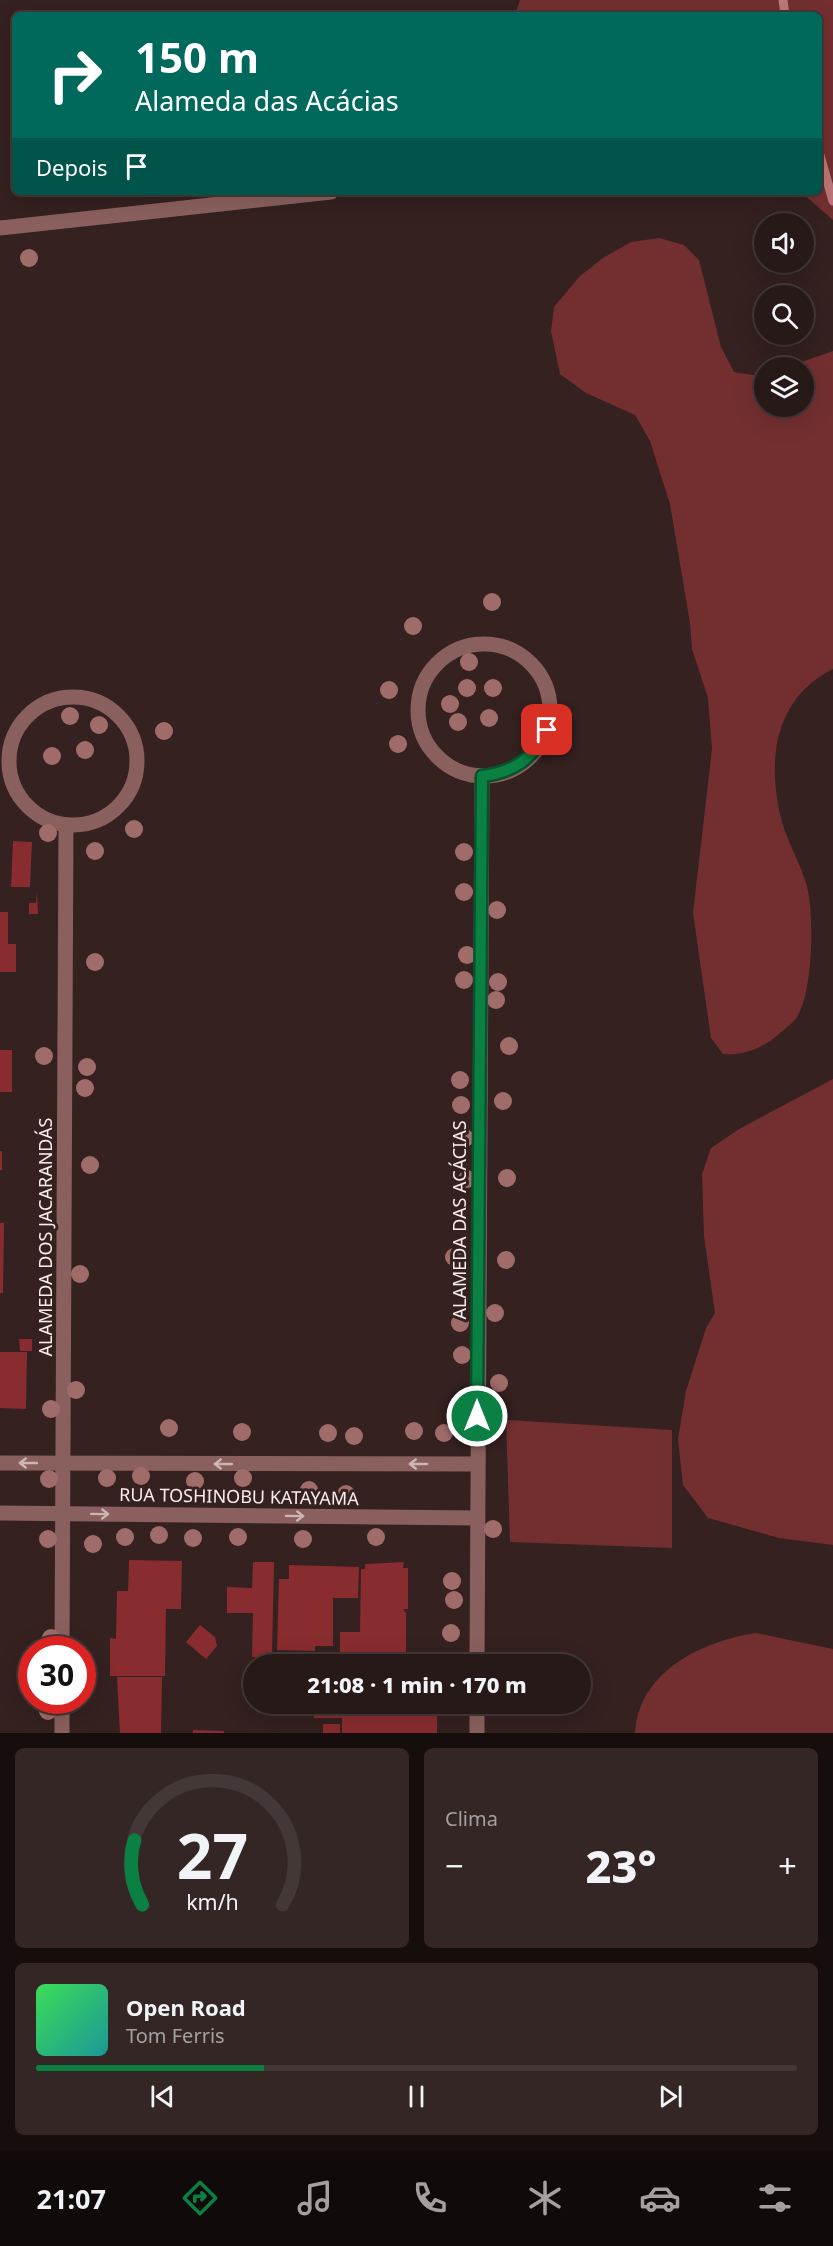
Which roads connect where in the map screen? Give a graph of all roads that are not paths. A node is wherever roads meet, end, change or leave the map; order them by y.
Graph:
1 (303, 195) edge
2 (0, 228) edge
3 (482, 776) junction
4 (66, 825) junction
5 (0, 1463) edge
6 (63, 1463) junction
7 (477, 1464) junction
8 (0, 1513) edge
9 (63, 1514) junction
10 (477, 1518) junction
11 (62, 1636) edge
12 (477, 1654) edge
13 (62, 1714) edge
14 (477, 1714) edge
15 (62, 1733) edge
16 (477, 1733) edge

1 - 2 street
3 - 3 street
3 - 7 street, ALAMEDA DAS ACÁCIAS
4 - 4 street
4 - 6 street, ALAMEDA DOS JACARANDÁS
6 -> 5 street, RUA TOSHINOBU KATAYAMA
7 -> 6 street, RUA TOSHINOBU KATAYAMA
6 - 9 street, ALAMEDA DOS JACARANDÁS
7 - 10 street, ALAMEDA DAS ACÁCIAS
8 - 9 street, RUA TOSHINOBU KATAYAMA
9 -> 10 street, RUA TOSHINOBU KATAYAMA
9 - 11 street, ALAMEDA DOS JACARANDÁS
10 - 12 street, ALAMEDA DAS ACÁCIAS
13 - 15 street
14 - 16 street

